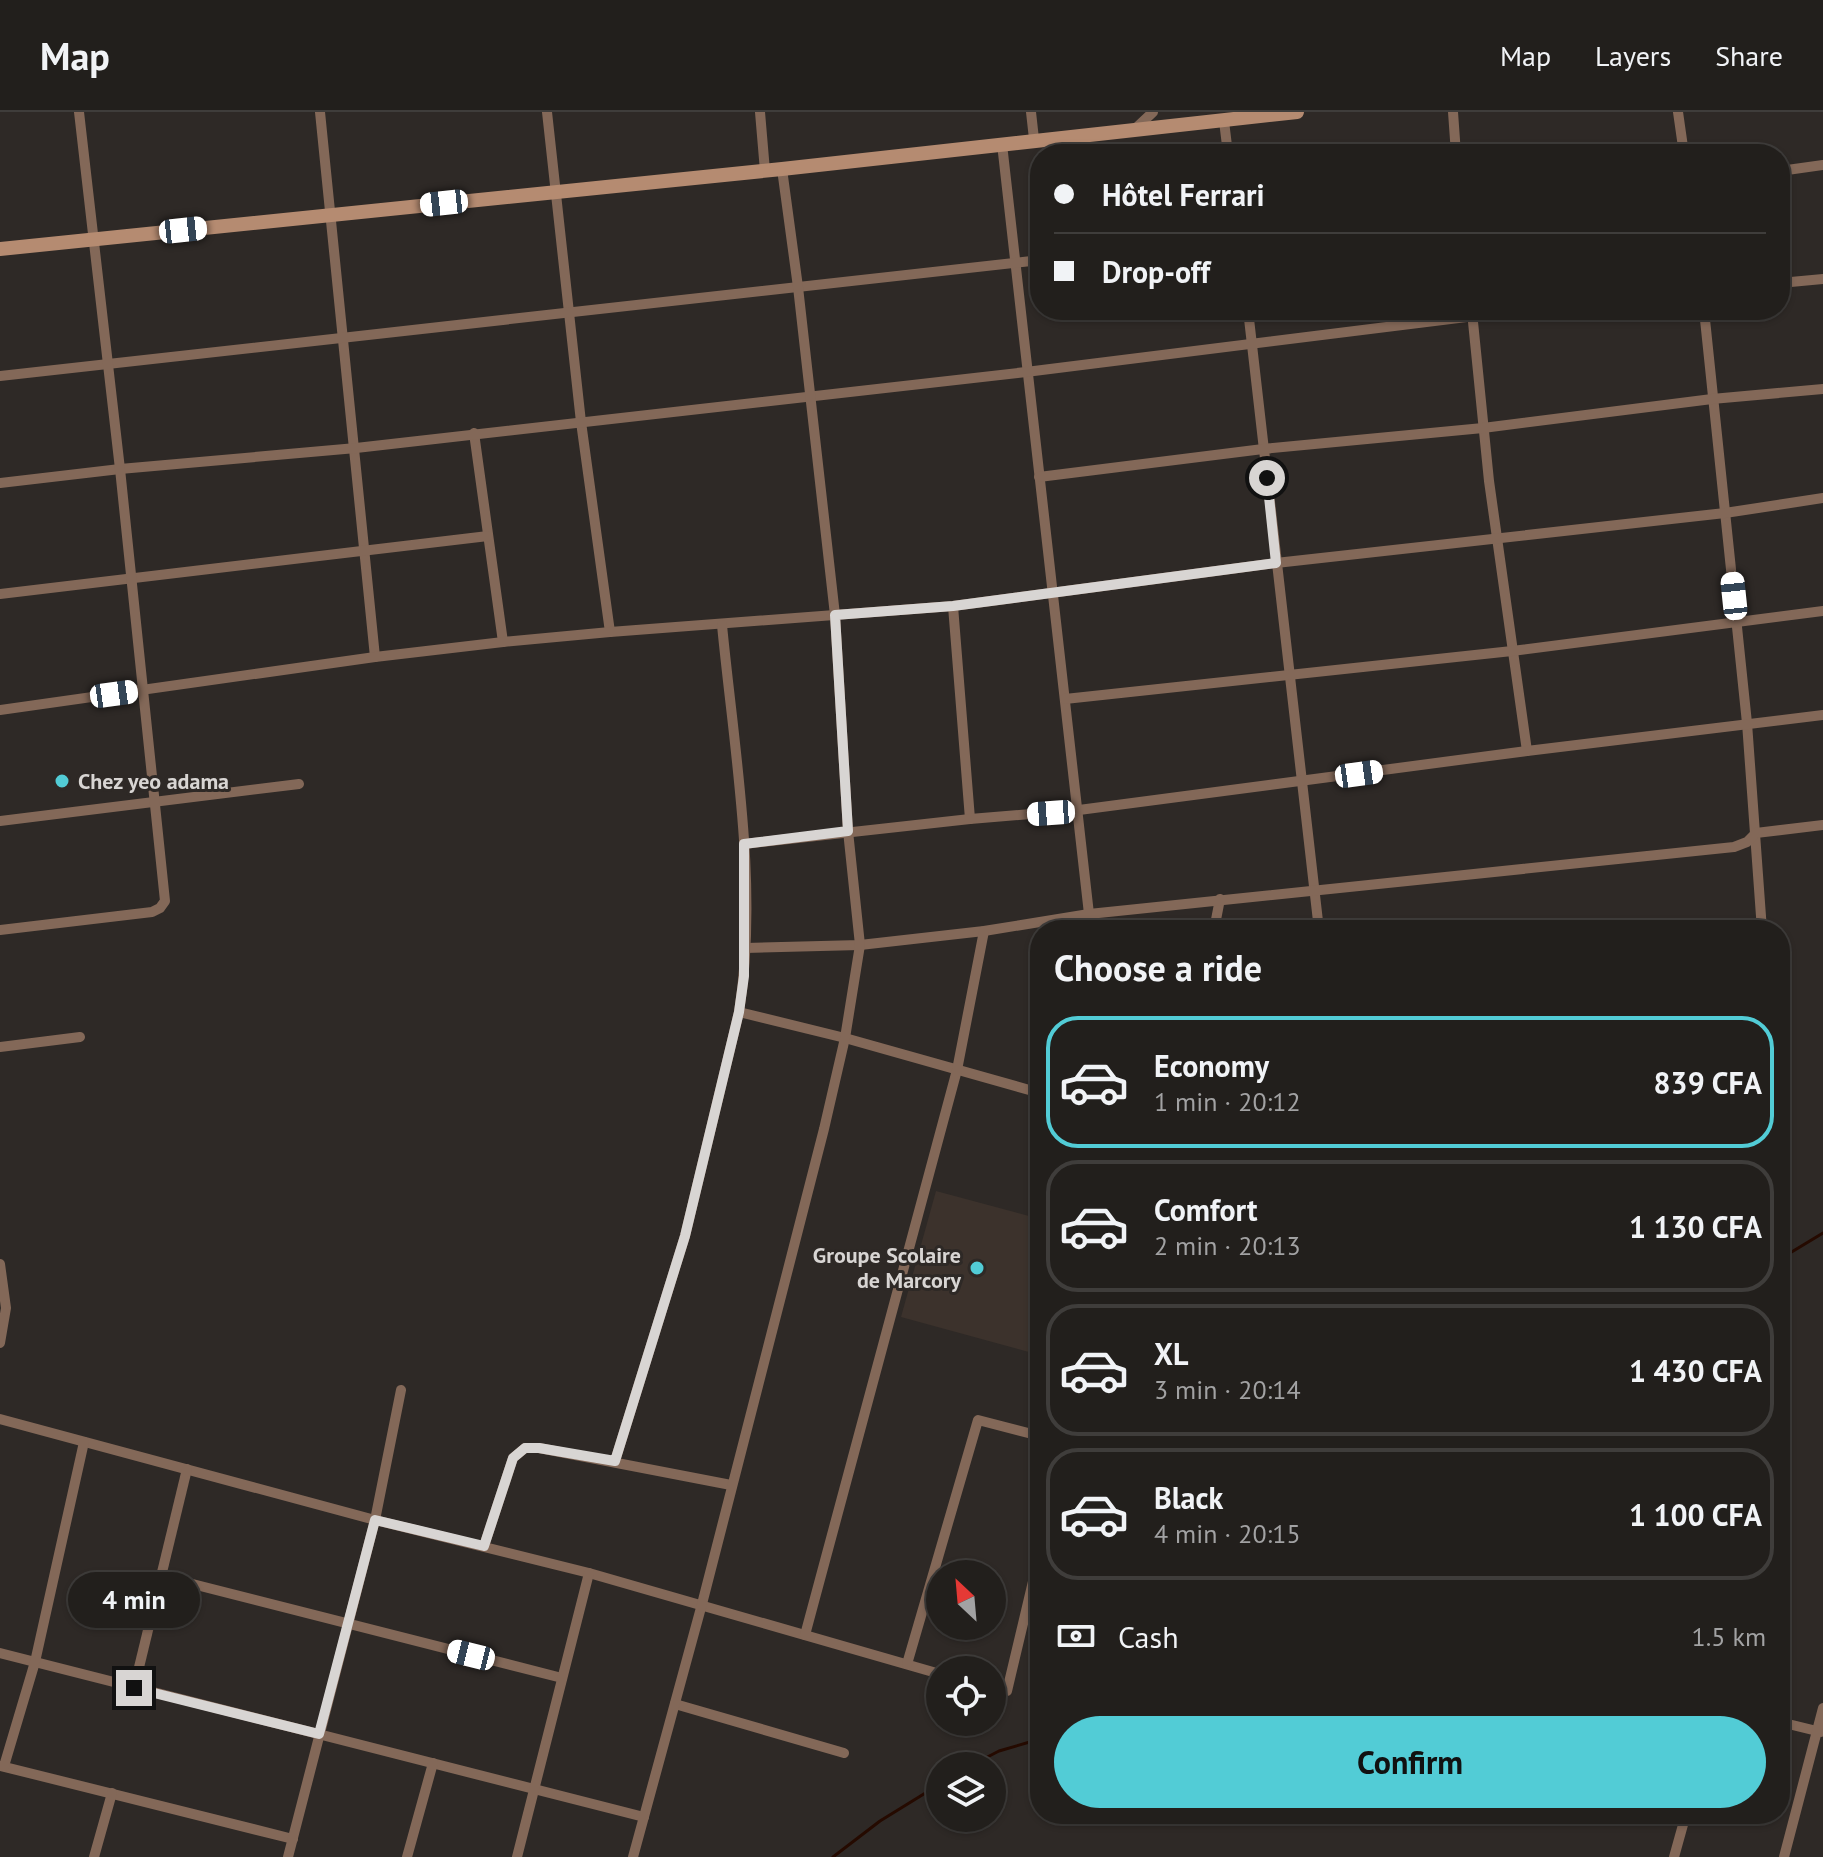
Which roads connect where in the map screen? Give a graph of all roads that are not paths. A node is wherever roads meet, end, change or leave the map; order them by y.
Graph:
1 (79, 112) edge
2 (320, 112) edge
3 (547, 112) edge
4 (760, 112) edge
5 (1031, 112) edge
6 (1153, 112) edge
7 (1297, 112) edge
8 (1453, 112) edge
9 (1678, 112) edge
10 (1224, 121) junction
11 (1134, 130) junction
12 (1034, 139) junction
13 (1002, 144) junction
14 (1227, 144) edge
15 (1455, 144) edge
16 (1683, 144) edge
17 (1823, 165) edge
18 (782, 169) junction
19 (1790, 170) edge
20 (765, 171) junction
21 (556, 192) junction
22 (331, 214) junction
23 (93, 239) junction
24 (0, 249) edge
25 (1030, 261) edge
26 (1014, 263) junction
27 (1823, 279) edge
28 (1790, 282) edge
29 (798, 287) junction
30 (569, 312) junction
31 (1249, 320) edge
32 (1422, 320) edge
33 (1473, 320) edge
34 (1705, 320) edge
35 (343, 337) junction
36 (1252, 344) junction
37 (107, 365) junction
38 (1026, 372) junction
39 (0, 376) edge
40 (1823, 389) edge
41 (810, 395) junction
42 (1712, 399) junction
43 (581, 422) junction
44 (1483, 428) junction
45 (474, 433) junction
46 (356, 448) junction
47 (1263, 449) junction
48 (120, 469) junction
49 (1039, 477) junction
50 (0, 483) edge
51 (1823, 498) edge
52 (1725, 513) junction
53 (488, 536) junction
54 (1498, 539) junction
55 (365, 551) junction
56 (1276, 563) junction
57 (130, 577) junction
58 (1053, 591) junction
59 (0, 594) edge
60 (953, 606) junction
61 (1823, 611) edge
62 (835, 615) junction
63 (1737, 623) junction
64 (722, 625) junction
65 (610, 632) junction
66 (503, 642) junction
67 (1512, 651) junction
68 (375, 657) junction
69 (1290, 675) junction
70 (143, 691) junction
71 (1065, 699) junction
72 (0, 710) edge
73 (1823, 715) edge
74 (1747, 723) junction
75 (1527, 751) junction
76 (1303, 782) junction
77 (299, 784) dead end
78 (154, 801) junction
79 (1079, 810) junction
80 (970, 819) junction
81 (0, 821) edge
82 (1823, 825) edge
83 (848, 831) junction
84 (1756, 833) junction
85 (744, 844) junction
86 (1314, 890) junction
87 (1220, 899) junction
88 (1089, 914) junction
89 (1052, 920) edge
90 (1216, 920) edge
91 (1318, 920) edge
92 (1761, 920) edge
93 (1030, 924) edge
94 (0, 930) edge
95 (984, 931) junction
96 (860, 945) junction
97 (745, 948) junction
98 (739, 1012) junction
99 (80, 1037) dead end
100 (845, 1038) junction
101 (0, 1047) edge
102 (957, 1070) junction
103 (1030, 1090) edge
104 (0, 1264) edge
105 (0, 1343) edge
106 (401, 1390) dead end
107 (0, 1419) edge
108 (1030, 1433) edge
109 (84, 1442) junction
110 (615, 1461) junction
111 (187, 1469) junction
112 (731, 1485) junction
113 (375, 1520) junction
114 (484, 1546) junction
115 (589, 1573) junction
116 (161, 1576) junction
117 (1030, 1594) edge
118 (702, 1604) junction
119 (349, 1624) junction
120 (805, 1635) junction
121 (0, 1653) edge
122 (35, 1662) junction
123 (907, 1664) junction
124 (926, 1670) edge
125 (562, 1678) junction
126 (134, 1688) junction
127 (1006, 1691) edge
128 (675, 1704) junction
129 (1823, 1708) edge
130 (1790, 1724) edge
131 (1820, 1732) edge
132 (319, 1734) junction
133 (844, 1753) dead end
134 (433, 1763) junction
135 (2, 1766) edge
136 (534, 1789) junction
137 (112, 1793) junction
138 (644, 1817) junction
139 (1683, 1824) edge
140 (293, 1839) junction
141 (94, 1857) edge
142 (288, 1857) edge
143 (407, 1857) edge
144 (517, 1857) edge
145 (633, 1857) edge
146 (1674, 1857) edge
147 (1784, 1857) edge

1 - 23 street
2 - 22 street
3 - 21 street
4 - 20 street
5 - 12 street
6 - 11 street
7 - 10 street
8 - 15 street
9 - 16 street
10 - 11 street
10 - 14 street
11 - 12 street
12 - 13 street
13 - 18 street
13 - 26 street
17 - 19 street
18 - 20 street
18 - 29 street
20 - 21 street
21 - 22 street
21 - 30 street
22 - 23 street
22 - 35 street
23 - 24 street
23 - 37 street
25 - 26 street
26 - 29 street
26 - 38 street
27 - 28 street
29 - 30 street
29 - 41 street
30 - 35 street
30 - 43 street
31 - 36 street
32 - 36 street
33 - 44 street
34 - 42 street
35 - 37 street
35 - 46 street
36 - 38 street
36 - 47 street
37 - 39 street
37 - 48 street
38 - 41 street
38 - 49 street
40 - 42 street
41 - 43 street
41 - 62 street
42 - 44 street
42 - 52 street
43 - 45 street
43 - 65 street
44 - 47 street
44 - 54 street
45 - 46 street
45 - 53 street
46 - 48 street
46 - 55 street
47 - 49 street
47 - 56 street
48 - 50 street
48 - 57 street
49 - 58 street
51 - 52 street
52 - 54 street
52 - 63 street
53 - 55 street
53 - 66 street
54 - 56 street
54 - 67 street
55 - 57 street
55 - 68 street
56 - 58 street
56 - 69 street
57 - 59 street
57 - 70 street
58 - 60 street
58 - 71 street
60 - 62 street
60 - 80 street
61 - 63 street
62 - 64 street
62 - 83 street
63 - 67 street
63 - 74 street
64 - 65 street
64 - 85 street
65 - 66 street
66 - 68 street
67 - 69 street
67 - 75 street
68 - 70 street
69 - 71 street
69 - 76 street
70 - 72 street
70 - 78 street
71 - 79 street
73 - 74 street
74 - 75 street
74 - 84 street
75 - 76 street
76 - 79 street
76 - 86 street
77 - 78 street
78 - 81 street
78 - 94 street
79 - 80 street
79 - 88 street
80 - 83 street
82 - 84 street
83 - 85 street
83 - 96 street
84 - 86 street
84 - 92 street
85 - 97 street
86 - 87 street
86 - 91 street
87 - 88 street
87 - 90 street
88 - 89 street
93 - 95 street
95 - 96 street
95 - 102 street
96 - 97 street
96 - 100 street
97 - 98 street
98 - 100 street
98 - 110 street
99 - 101 street
100 - 102 street
100 - 112 street
102 - 103 street
102 - 120 street
104 - 105 street
106 - 113 street
107 - 109 street
108 - 123 street
109 - 111 street
109 - 122 street
110 - 112 street
110 - 114 street
111 - 113 street
111 - 116 street
112 - 118 street
113 - 114 street
113 - 119 street
114 - 115 street
115 - 118 street
115 - 125 street
116 - 119 street
116 - 126 street
117 - 127 street
118 - 120 street
118 - 128 street
119 - 125 street
119 - 132 street
120 - 123 street
121 - 122 street
122 - 126 street
122 - 135 street
123 - 124 street
125 - 136 street
126 - 132 street
128 - 133 street
128 - 138 street
129 - 131 street
130 - 131 street
131 - 147 street
132 - 134 street
132 - 140 street
134 - 136 street
134 - 143 street
135 - 137 street
136 - 138 street
136 - 144 street
137 - 140 street
137 - 141 street
138 - 145 street
139 - 146 street
140 - 142 street

